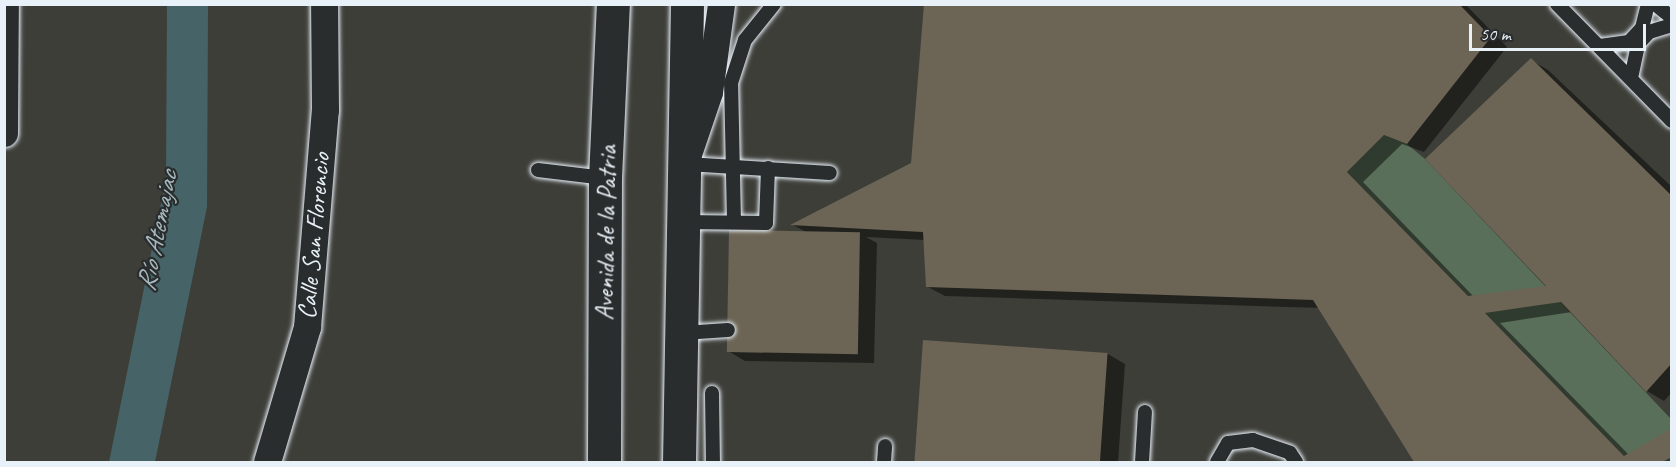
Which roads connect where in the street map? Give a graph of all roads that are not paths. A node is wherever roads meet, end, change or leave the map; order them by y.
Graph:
1 (5, 4) edge
2 (324, 4) edge
3 (613, 4) edge
4 (687, 4) edge
5 (774, 4) edge
6 (1557, 4) edge
7 (1647, 4) edge
8 (1655, 4) edge
9 (721, 5) edge
10 (1671, 18) edge
11 (1671, 25) edge
12 (1600, 46) junction
13 (1631, 78) junction
14 (1671, 121) edge
15 (4, 133) edge
16 (687, 160) junction
17 (736, 167) junction
18 (768, 168) junction
19 (538, 170) dead end
20 (830, 173) dead end
21 (605, 177) junction
22 (684, 222) junction
23 (734, 222) junction
24 (728, 330) dead end
25 (683, 333) junction
26 (712, 393) dead end
27 (1145, 412) dead end
28 (885, 446) dead end
29 (1292, 459) edge
30 (267, 462) edge
31 (604, 462) edge
32 (679, 462) edge
33 (713, 462) edge
34 (884, 462) edge
35 (1142, 462) edge
36 (1217, 462) edge

1 - 15 street
2 - 30 street, Calle San Florencio
3 - 21 main road, Avenida de la Patria
4 - 16 main road
5 - 17 lane
6 - 12 lane
7 - 12 lane
8 - 10 lane
9 - 16 street
11 - 13 lane
12 - 13 lane
13 - 14 lane
16 - 17 lane
16 - 22 main road
17 - 18 lane
17 - 23 lane
18 - 20 lane
18 - 23 lane
19 - 21 lane
21 - 31 main road, Avenida de la Patria
22 - 23 lane
22 - 25 main road
24 - 25 lane
25 - 32 main road
26 - 33 lane
27 - 35 lane
28 - 34 lane
29 - 36 lane

